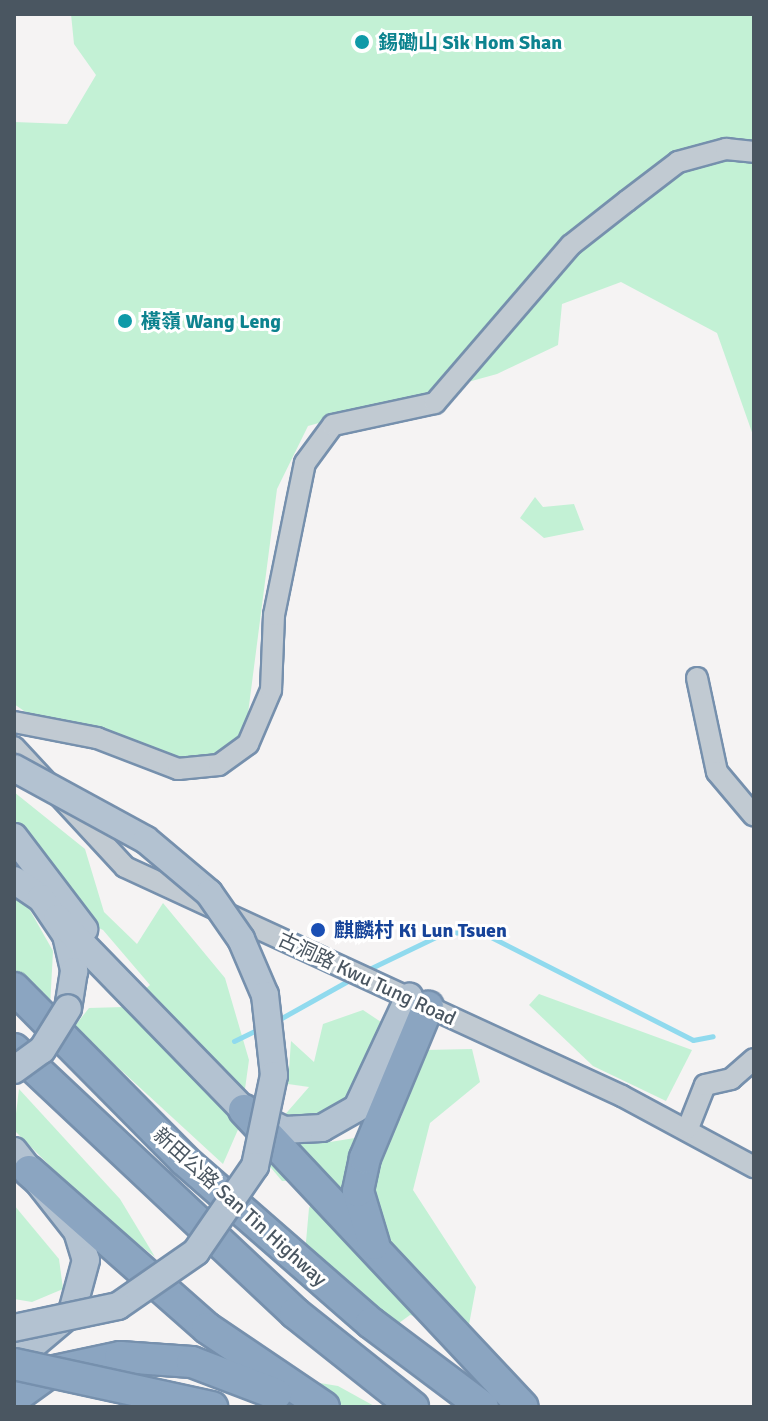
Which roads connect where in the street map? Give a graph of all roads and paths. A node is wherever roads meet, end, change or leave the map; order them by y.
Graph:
1 (754, 152) edge
2 (697, 678) dead end
3 (14, 722) edge
4 (14, 747) edge
5 (14, 768) edge
6 (754, 816) edge
7 (14, 837) edge
8 (25, 864) edge
9 (14, 880) edge
10 (49, 908) junction
11 (114, 969) junction
12 (14, 988) edge
13 (419, 1002) junction
14 (14, 1049) edge
15 (754, 1059) edge
16 (14, 1070) edge
17 (244, 1110) junction
18 (688, 1128) junction
19 (22, 1161) edge
20 (754, 1167) edge
21 (385, 1263) junction
22 (14, 1328) edge
23 (14, 1363) edge
24 (50, 1372) junction
25 (14, 1398) edge
26 (24, 1407) edge
27 (212, 1407) edge
28 (304, 1407) edge
29 (324, 1407) edge
30 (413, 1407) edge
31 (483, 1407) edge
32 (523, 1407) edge

1 - 3 street
2 - 6 street
4 - 13 street, 古洞路 Kwu Tung Road
5 - 22 main road, bridge
7 - 8 main road
8 - 10 main road
8 - 11 main road
9 - 10 main road
10 - 11 main road
10 - 16 main road, bridge
11 - 17 main road
12 - 31 highway, 新田公路 San Tin Highway
13 - 17 main road
13 - 18 street, 古洞路 Kwu Tung Road
13 - 21 highway
14 - 30 highway, 新田公路 San Tin Highway
15 - 18 street
17 - 21 highway
18 - 20 street, 古洞路 Kwu Tung Road
19 - 23 main road
19 - 29 highway
21 - 32 highway
23 - 27 highway, bridge
24 - 25 highway
24 - 26 highway
24 - 28 highway

